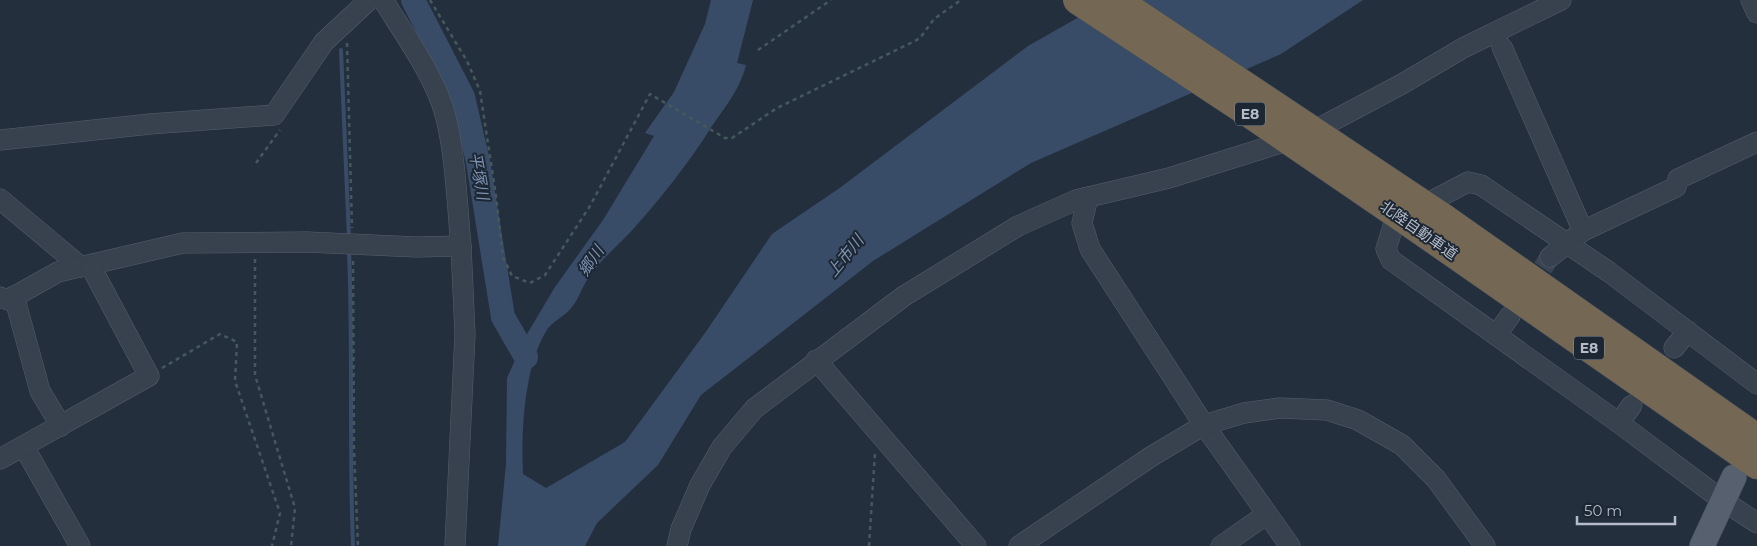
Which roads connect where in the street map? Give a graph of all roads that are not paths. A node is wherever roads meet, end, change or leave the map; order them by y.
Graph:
1 (368, 0) edge
2 (383, 0) edge
3 (1077, 0) edge
4 (1117, 0) edge
5 (1561, 0) edge
6 (1751, 0) edge
7 (1757, 13) edge
8 (1502, 47) dead end
9 (0, 140) edge
10 (1757, 142) edge
11 (1088, 197) junction
12 (0, 199) edge
13 (1432, 225) junction
14 (1583, 231) junction
15 (1566, 244) junction
16 (461, 246) junction
17 (1550, 258) tunnel mouth
18 (86, 266) junction
19 (7, 297) edge
20 (1510, 316) dead end
21 (1688, 332) junction
22 (1496, 335) junction
23 (1674, 348) dead end
24 (816, 360) junction
25 (1757, 384) edge
26 (1632, 405) dead end
27 (1620, 423) junction
28 (1204, 425) junction
29 (60, 426) junction
30 (1757, 438) edge
31 (24, 447) junction
32 (0, 459) edge
33 (1746, 471) edge
34 (1722, 500) junction
35 (1267, 514) junction
36 (1757, 523) edge
37 (80, 546) edge
38 (455, 546) edge
39 (677, 546) edge
40 (976, 546) edge
41 (1020, 546) edge
42 (1221, 546) edge
43 (1290, 546) edge
44 (1485, 546) edge
45 (1702, 546) edge

1 - 9 street
2 - 16 street
3 - 13 highway, 北陸自動車道 / E8, bridge
4 - 13 highway, 北陸自動車道 / E8, bridge
5 - 11 street
6 - 7 street
8 - 14 street
10 - 14 street
11 - 24 street
11 - 28 street
12 - 18 street
13 - 30 highway, 北陸自動車道 / E8
13 - 33 highway, 北陸自動車道 / E8
14 - 15 street
15 - 17 street
15 - 21 street
15 - 22 street
16 - 18 street
16 - 38 street
18 - 19 street
18 - 29 street
19 - 29 street
20 - 22 street
21 - 23 street
21 - 25 street
22 - 27 street
24 - 39 street
24 - 40 street
26 - 27 street
27 - 34 street
28 - 35 street
28 - 41 street
28 - 44 street
29 - 31 street
31 - 32 street
31 - 37 street
33 - 34 main road
34 - 36 street
34 - 45 main road
35 - 42 street
35 - 43 street

